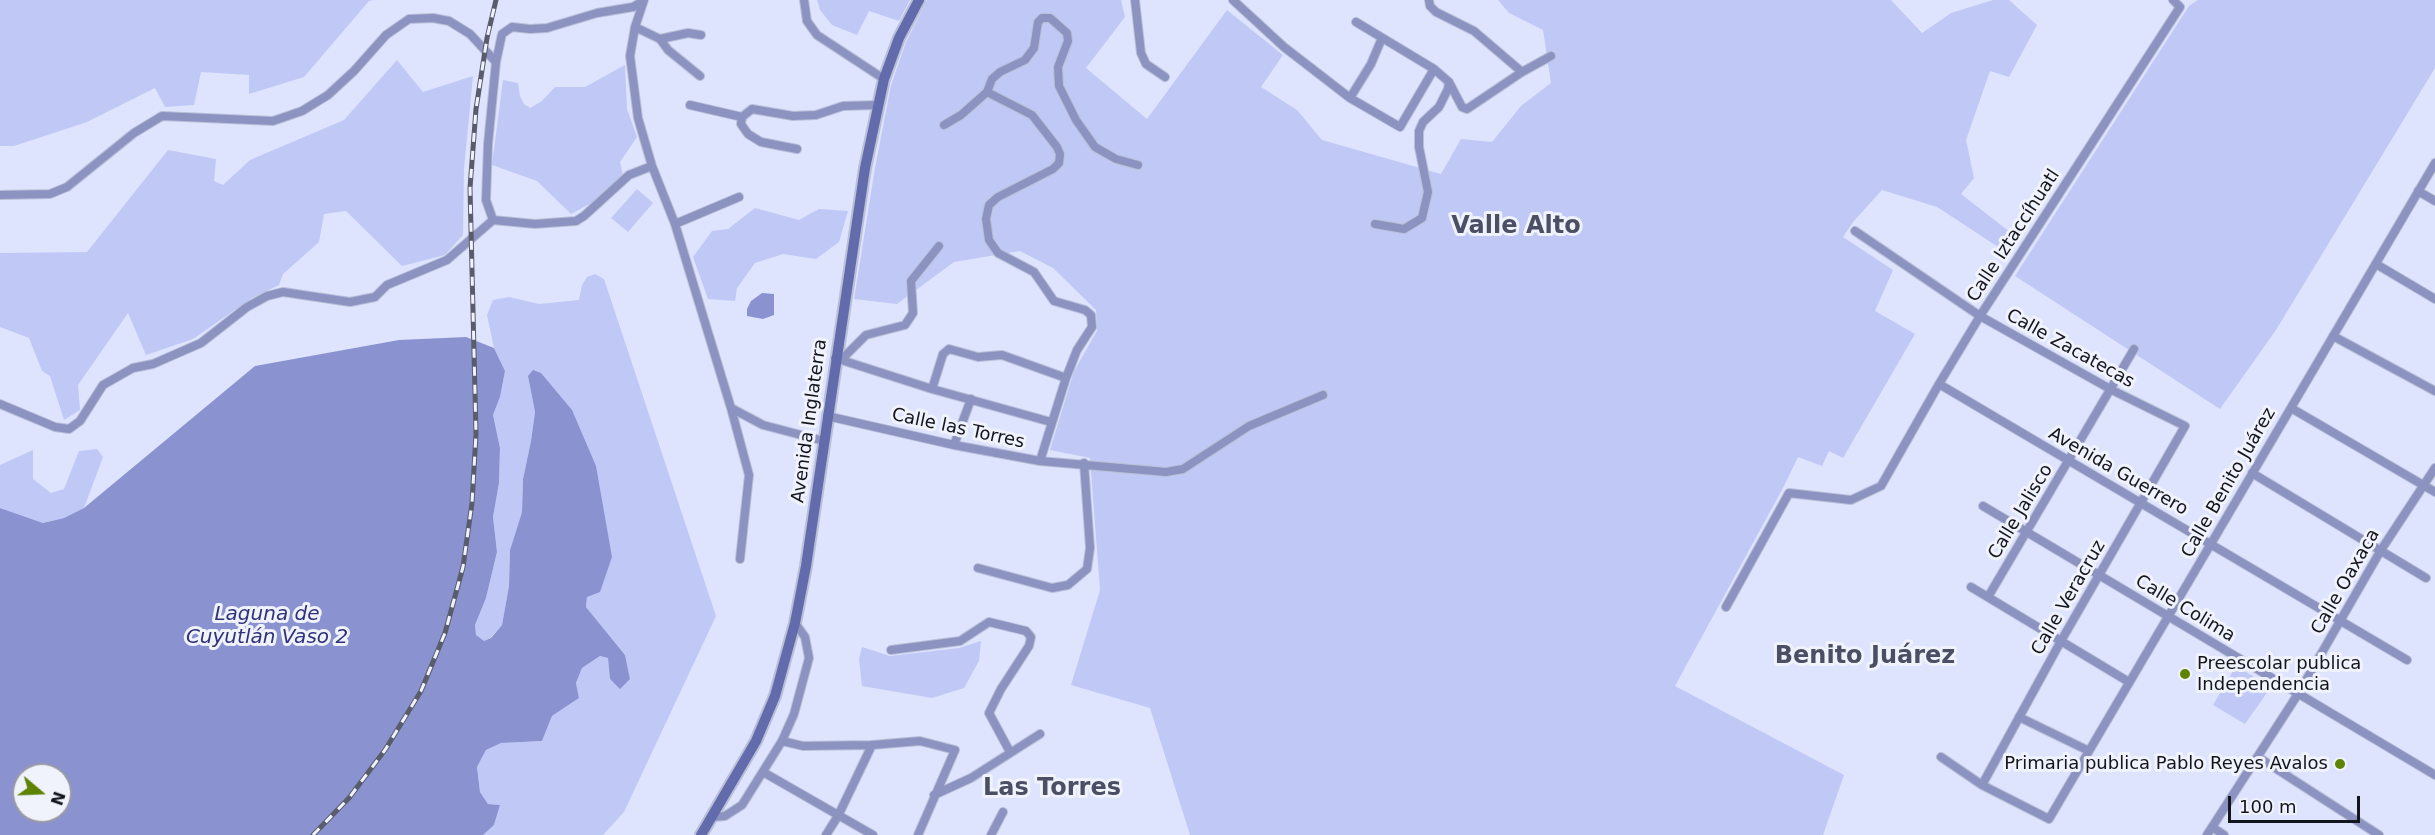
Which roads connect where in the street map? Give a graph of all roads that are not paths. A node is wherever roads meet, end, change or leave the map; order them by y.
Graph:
1 (643, 0) edge
2 (804, 0) edge
3 (919, 0) edge
4 (1135, 0) edge
5 (1233, 0) edge
6 (1430, 0) edge
7 (2173, 0) edge
8 (1356, 22) dead end
9 (635, 27) junction
10 (701, 35) dead end
11 (1382, 38) junction
12 (660, 39) junction
13 (1551, 56) dead end
14 (496, 62) junction
15 (1434, 69) junction
16 (1522, 72) junction
17 (700, 76) dead end
18 (1165, 77) dead end
19 (884, 79) junction
20 (1449, 82) junction
21 (987, 92) junction
22 (1350, 98) junction
23 (690, 105) dead end
24 (878, 105) junction
25 (742, 117) junction
26 (944, 125) dead end
27 (797, 149) dead end
28 (2435, 163) edge
29 (1138, 165) dead end
30 (652, 166) junction
31 (2418, 191) junction
32 (0, 195) edge
33 (739, 197) dead end
34 (2435, 201) edge
35 (493, 220) junction
36 (675, 224) junction
37 (1375, 224) dead end
38 (1855, 231) dead end
39 (939, 246) dead end
40 (2376, 264) junction
41 (2435, 299) edge
42 (1980, 316) junction
43 (2333, 336) junction
44 (2134, 349) dead end
45 (838, 359) junction
46 (1066, 378) junction
47 (1939, 384) junction
48 (932, 389) junction
49 (2112, 390) junction
50 (2435, 391) edge
51 (1323, 395) dead end
52 (971, 399) junction
53 (0, 404) edge
54 (731, 408) junction
55 (2291, 408) junction
56 (827, 416) junction
57 (1051, 422) junction
58 (2185, 426) joint
59 (824, 441) junction
60 (954, 445) junction
61 (1040, 461) junction
62 (2070, 461) junction
63 (1084, 463) junction
64 (2435, 468) edge
65 (2252, 473) junction
66 (2423, 486) junction
67 (2435, 492) edge
68 (2140, 503) junction
69 (1983, 506) dead end
70 (2026, 532) junction
71 (2211, 544) junction
72 (2381, 550) junction
73 (740, 559) dead end
74 (978, 568) dead end
75 (2099, 576) junction
76 (2426, 578) dead end
77 (1971, 587) dead end
78 (1988, 597) junction
79 (1726, 607) dead end
80 (2168, 617) junction
81 (2340, 621) junction
82 (795, 623) junction
83 (2061, 641) junction
84 (891, 650) dead end
85 (2407, 660) dead end
86 (2130, 682) junction
87 (2298, 694) junction
88 (2019, 717) junction
89 (1040, 734) dead end
90 (782, 741) junction
91 (872, 745) junction
92 (2089, 751) junction
93 (1010, 752) junction
94 (2258, 757) junction
95 (1941, 758) dead end
96 (764, 772) junction
97 (2435, 775) edge
98 (1982, 785) junction
99 (934, 795) junction
100 (1003, 812) dead end
101 (838, 816) junction
102 (713, 817) junction
103 (2210, 831) edge
104 (701, 835) edge
105 (826, 835) edge
106 (873, 835) edge
107 (918, 835) edge
108 (991, 835) edge
109 (2224, 835) edge
110 (2379, 835) edge

1 - 9 street
1 - 14 street
2 - 19 street
3 - 19 main road, Avenida Inglaterra
4 - 18 street
5 - 22 street
6 - 16 street
7 - 42 street, Calle Iztaccíhuatl
8 - 11 street
9 - 12 street
9 - 30 street
10 - 12 street
11 - 15 street
11 - 22 street
12 - 17 street
13 - 16 street
14 - 32 street
14 - 35 street
15 - 20 street
15 - 22 street
16 - 20 street
19 - 24 main road, Avenida Inglaterra
20 - 37 street
21 - 26 street
21 - 29 street
21 - 46 street
23 - 25 street
24 - 25 street
24 - 45 main road, Avenida Inglaterra
25 - 27 street
28 - 31 street, Calle Benito Juárez
30 - 35 street
30 - 36 street
31 - 34 street
31 - 40 street, Calle Benito Juárez
33 - 36 street
35 - 53 street
36 - 54 street
38 - 42 street, Calle Zacatecas
39 - 45 street
40 - 41 street
40 - 43 street, Calle Benito Juárez
42 - 47 street, Calle Iztaccíhuatl
42 - 49 street, Calle Zacatecas
43 - 50 street
43 - 55 street, Calle Benito Juárez
44 - 49 street, Calle Jalisco
45 - 48 street
45 - 56 main road, Avenida Inglaterra
46 - 48 street
46 - 57 street
47 - 62 street, Avenida Guerrero
47 - 79 street, Calle Iztaccíhuatl
48 - 52 street
49 - 58 street, Calle Zacatecas
49 - 62 street, Calle Jalisco
51 - 63 street, Calle las Torres
52 - 57 street
52 - 60 street
54 - 59 street
54 - 73 street
55 - 65 street, Calle Benito Juárez
55 - 66 street
56 - 59 main road, Avenida Inglaterra
56 - 60 street, Calle las Torres
57 - 61 street
58 - 68 street, Calle Veracruz
59 - 82 main road, Avenida Inglaterra
60 - 61 street, Calle las Torres
61 - 63 street, Calle las Torres
62 - 68 street, Avenida Guerrero
62 - 70 street, Calle Jalisco
63 - 74 street
64 - 66 street, Calle Oaxaca
65 - 71 street, Calle Benito Juárez
65 - 72 street
66 - 67 street
66 - 72 street, Calle Oaxaca
68 - 71 street, Avenida Guerrero
68 - 75 street, Calle Veracruz
69 - 70 street, Calle Colima
70 - 75 street, Calle Colima
70 - 78 street, Calle Jalisco
71 - 80 street, Calle Benito Juárez
71 - 81 street, Avenida Guerrero
72 - 76 street
72 - 81 street, Calle Oaxaca
75 - 80 street, Calle Colima
75 - 83 street, Calle Veracruz
77 - 78 street
78 - 83 street
80 - 86 street, Calle Benito Juárez
80 - 87 street, Calle Colima
81 - 85 street, Avenida Guerrero
81 - 87 street, Calle Oaxaca
82 - 90 street
82 - 102 main road, Avenida Inglaterra
83 - 86 street
83 - 88 street, Calle Veracruz
84 - 93 street
86 - 92 street, Calle Benito Juárez
87 - 94 street, Calle Oaxaca
87 - 97 street, Calle Colima
88 - 92 street
88 - 98 street, Calle Veracruz
89 - 93 street
90 - 91 street
90 - 96 street
91 - 99 street
91 - 101 street
92 - 98 street, Calle Benito Juárez
93 - 99 street
94 - 103 street, Calle Oaxaca
94 - 110 street
95 - 98 street
96 - 101 street
96 - 102 street
99 - 107 street
100 - 108 street
101 - 105 street
101 - 106 street
102 - 104 main road, Avenida Inglaterra
103 - 109 street

